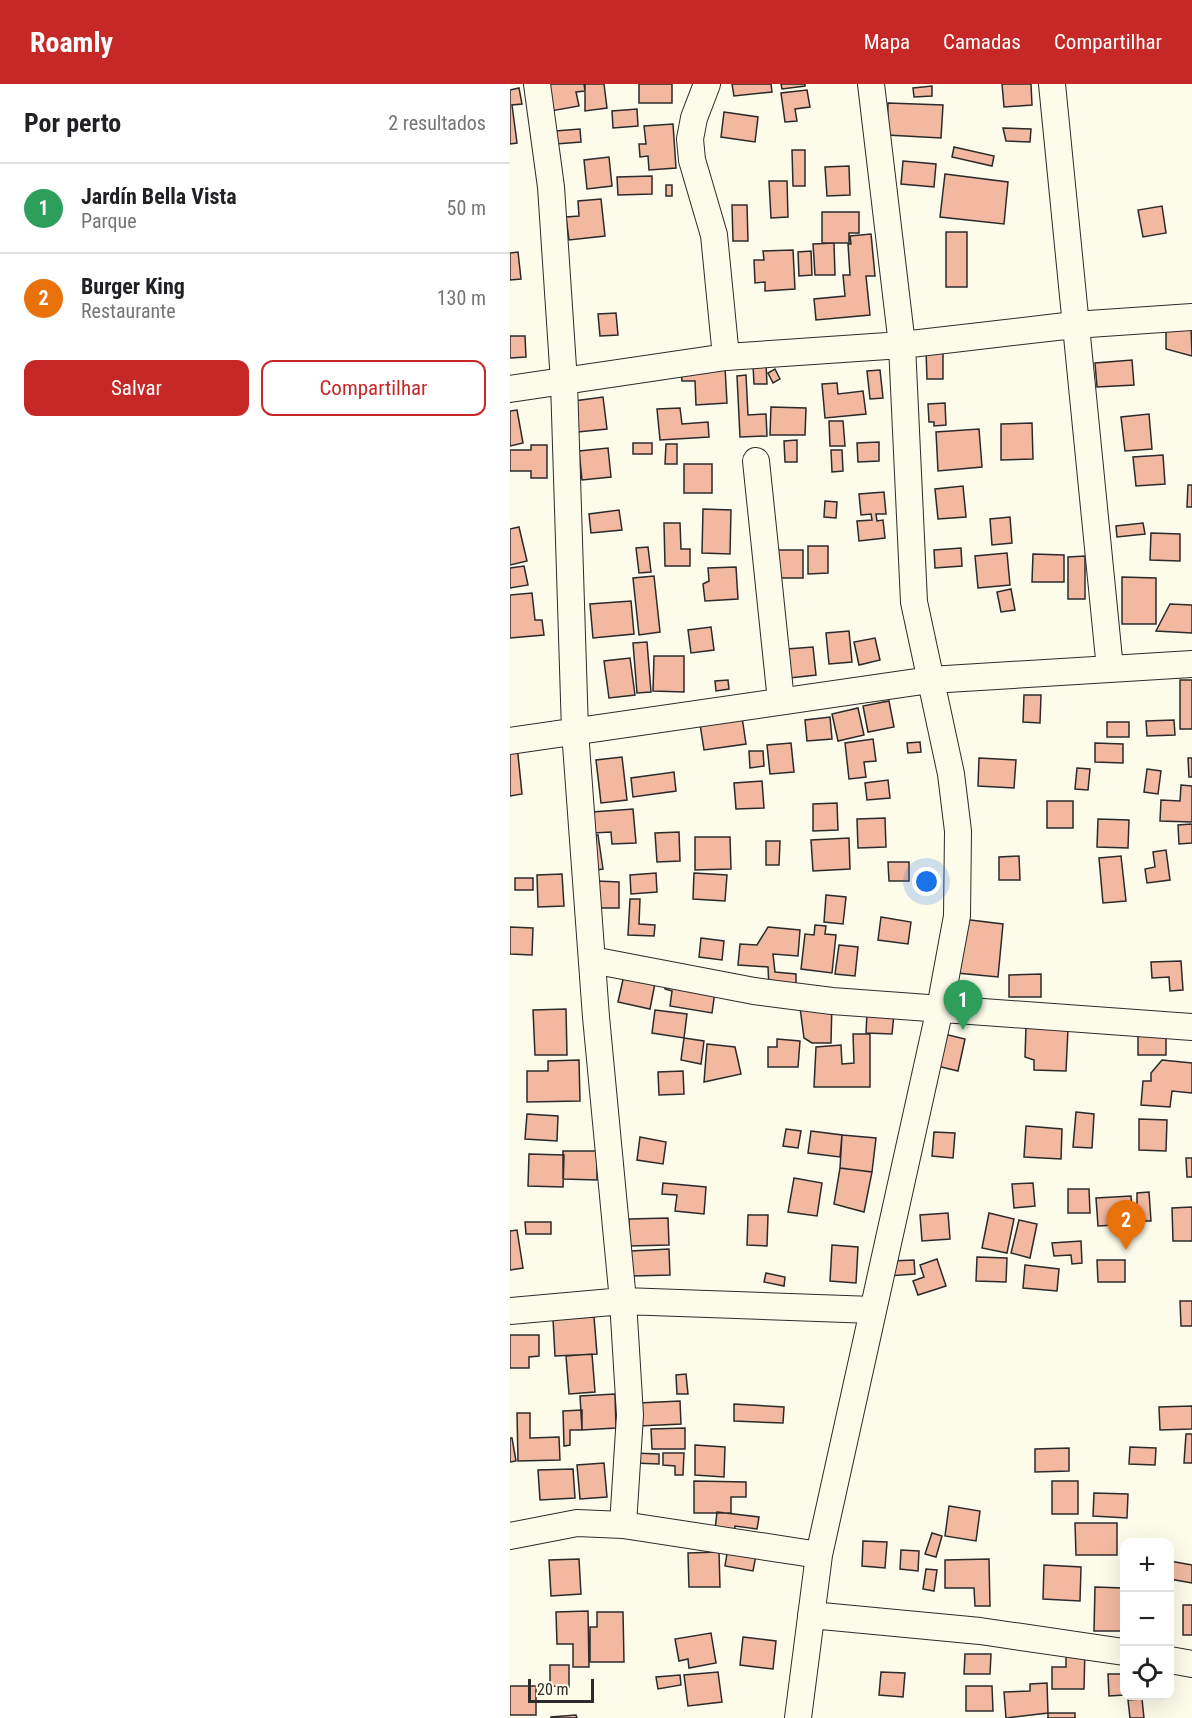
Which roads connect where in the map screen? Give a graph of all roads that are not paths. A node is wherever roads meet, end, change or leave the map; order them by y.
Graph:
1 (537, 84) edge
2 (707, 84) edge
3 (872, 84) edge
4 (1052, 84) edge
5 (1192, 318) edge
6 (1074, 325) junction
7 (902, 345) junction
8 (726, 357) junction
9 (564, 382) junction
10 (510, 389) edge
11 (756, 461) dead end
12 (1192, 664) edge
13 (1110, 669) junction
14 (930, 680) junction
15 (781, 701) junction
16 (575, 731) junction
17 (510, 741) edge
18 (592, 960) junction
19 (940, 1008) junction
20 (1192, 1027) edge
21 (624, 1301) junction
22 (873, 1310) junction
23 (510, 1311) edge
24 (623, 1525) junction
25 (510, 1536) edge
26 (819, 1555) junction
27 (811, 1615) junction
28 (1120, 1651) edge
29 (1174, 1661) edge
30 (1192, 1664) edge
31 (798, 1718) edge

1 - 9 street
2 - 8 street
3 - 7 street
4 - 6 street
5 - 6 street
6 - 7 street
6 - 13 street
7 - 8 street
7 - 14 street
8 - 9 street
9 - 10 street
9 - 16 street
11 - 15 street
12 - 13 street
13 - 14 street
14 - 15 street
14 - 19 street
15 - 16 street
16 - 17 street
16 - 18 street
18 - 19 street
18 - 21 street
19 - 20 street
19 - 22 street
21 - 22 street
21 - 23 street
21 - 24 street
22 - 26 street
24 - 25 street
24 - 26 street
26 - 27 street
27 - 28 street
27 - 31 street
29 - 30 street

